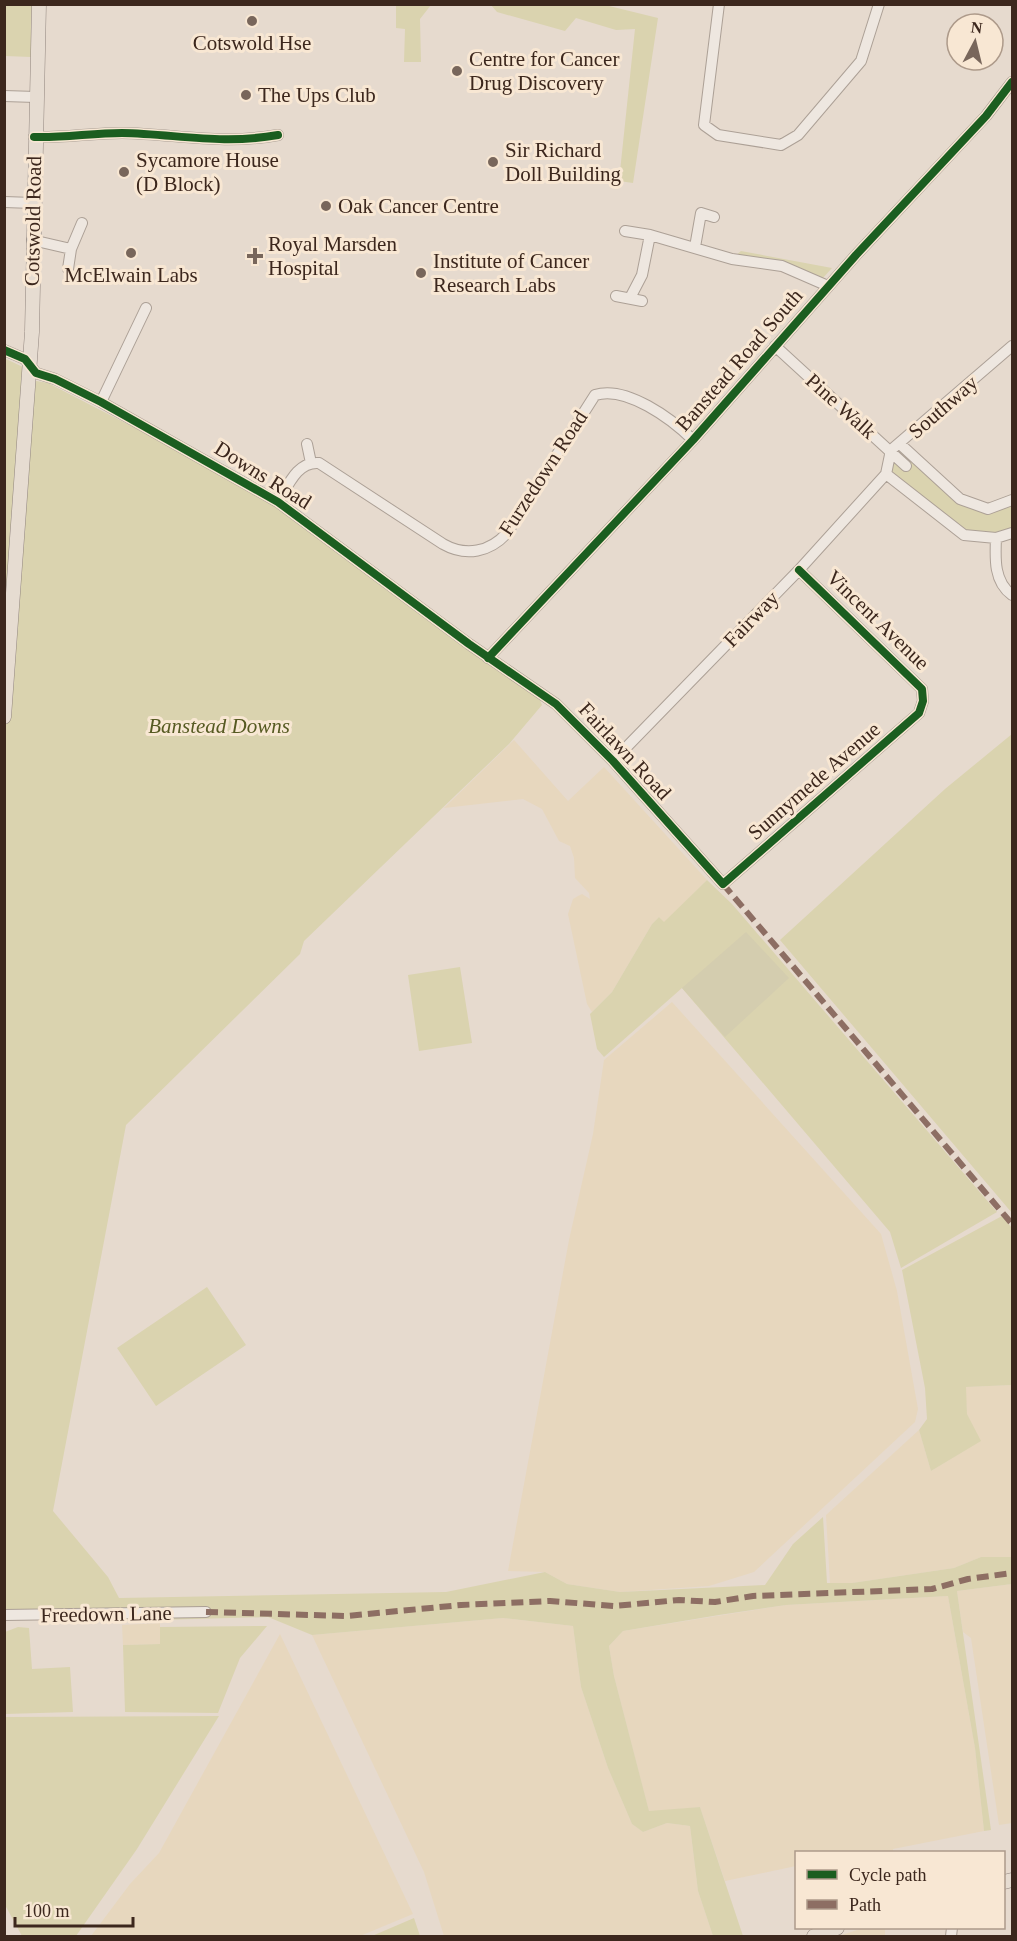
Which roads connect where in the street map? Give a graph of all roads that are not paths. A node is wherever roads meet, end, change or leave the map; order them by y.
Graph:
1 (39, 4) edge
2 (719, 4) edge
3 (879, 4) edge
4 (1012, 82) edge
5 (4, 96) edge
6 (36, 97) junction
7 (278, 135) dead end
8 (34, 137) junction
9 (4, 202) edge
10 (33, 203) junction
11 (714, 217) dead end
12 (82, 223) dead end
13 (625, 231) dead end
14 (650, 235) junction
15 (32, 240) junction
16 (694, 247) junction
17 (71, 249) junction
18 (68, 269) dead end
19 (828, 286) junction
20 (616, 297) dead end
21 (630, 298) junction
22 (642, 301) dead end
23 (146, 308) dead end
24 (775, 346) junction
25 (1012, 346) edge
26 (4, 350) edge
27 (30, 366) junction
28 (101, 402) junction
29 (693, 440) junction
30 (308, 444) dead end
31 (895, 447) junction
32 (915, 458) junction
33 (311, 463) junction
34 (906, 466) junction
35 (890, 477) junction
36 (1012, 500) edge
37 (278, 502) junction
38 (1012, 533) edge
39 (996, 537) junction
40 (800, 570) junction
41 (1012, 595) edge
42 (488, 658) junction
43 (924, 700) joint
44 (4, 717) edge
45 (613, 761) junction
46 (723, 884) joint
47 (207, 1612) dead end
48 (4, 1615) edge
49 (834, 1929) edge
50 (814, 1936) edge

1 - 6 main road, Cotswold Road
2 - 3 street
4 - 19 street, Banstead Road South
5 - 6 street
6 - 8 main road, Cotswold Road
7 - 8 street
8 - 10 main road, Cotswold Road
9 - 10 street
10 - 15 main road, Cotswold Road
11 - 16 street
12 - 17 street
13 - 14 street
14 - 16 street
14 - 21 street
15 - 17 street
15 - 27 main road, Cotswold Road
16 - 19 street
17 - 18 street
19 - 24 street, Banstead Road South
20 - 21 street
21 - 22 street
23 - 28 street
24 - 29 street, Banstead Road South
24 - 31 street, Pine Walk
25 - 31 street, Southway
26 - 27 street, Downs Road
27 - 28 street, Downs Road
27 - 44 main road, Cotswold Road
28 - 37 street, Downs Road
29 - 33 street, Furzedown Road
29 - 42 street, Banstead Road South
30 - 33 street
31 - 32 street, Pine Walk
31 - 34 street, Pine Walk
31 - 35 street, Southway
32 - 34 street
32 - 36 street, Pine Walk
33 - 37 street
34 - 35 street
35 - 39 street
35 - 40 street, Fairway
37 - 42 street, Downs Road
38 - 39 street
39 - 41 street
40 - 43 street, Vincent Avenue
40 - 45 street, Fairway
42 - 45 street, Fairlawn Road
43 - 46 street, Sunnymede Avenue
45 - 46 street, Fairlawn Road
47 - 48 street, Freedown Lane
49 - 50 main road

